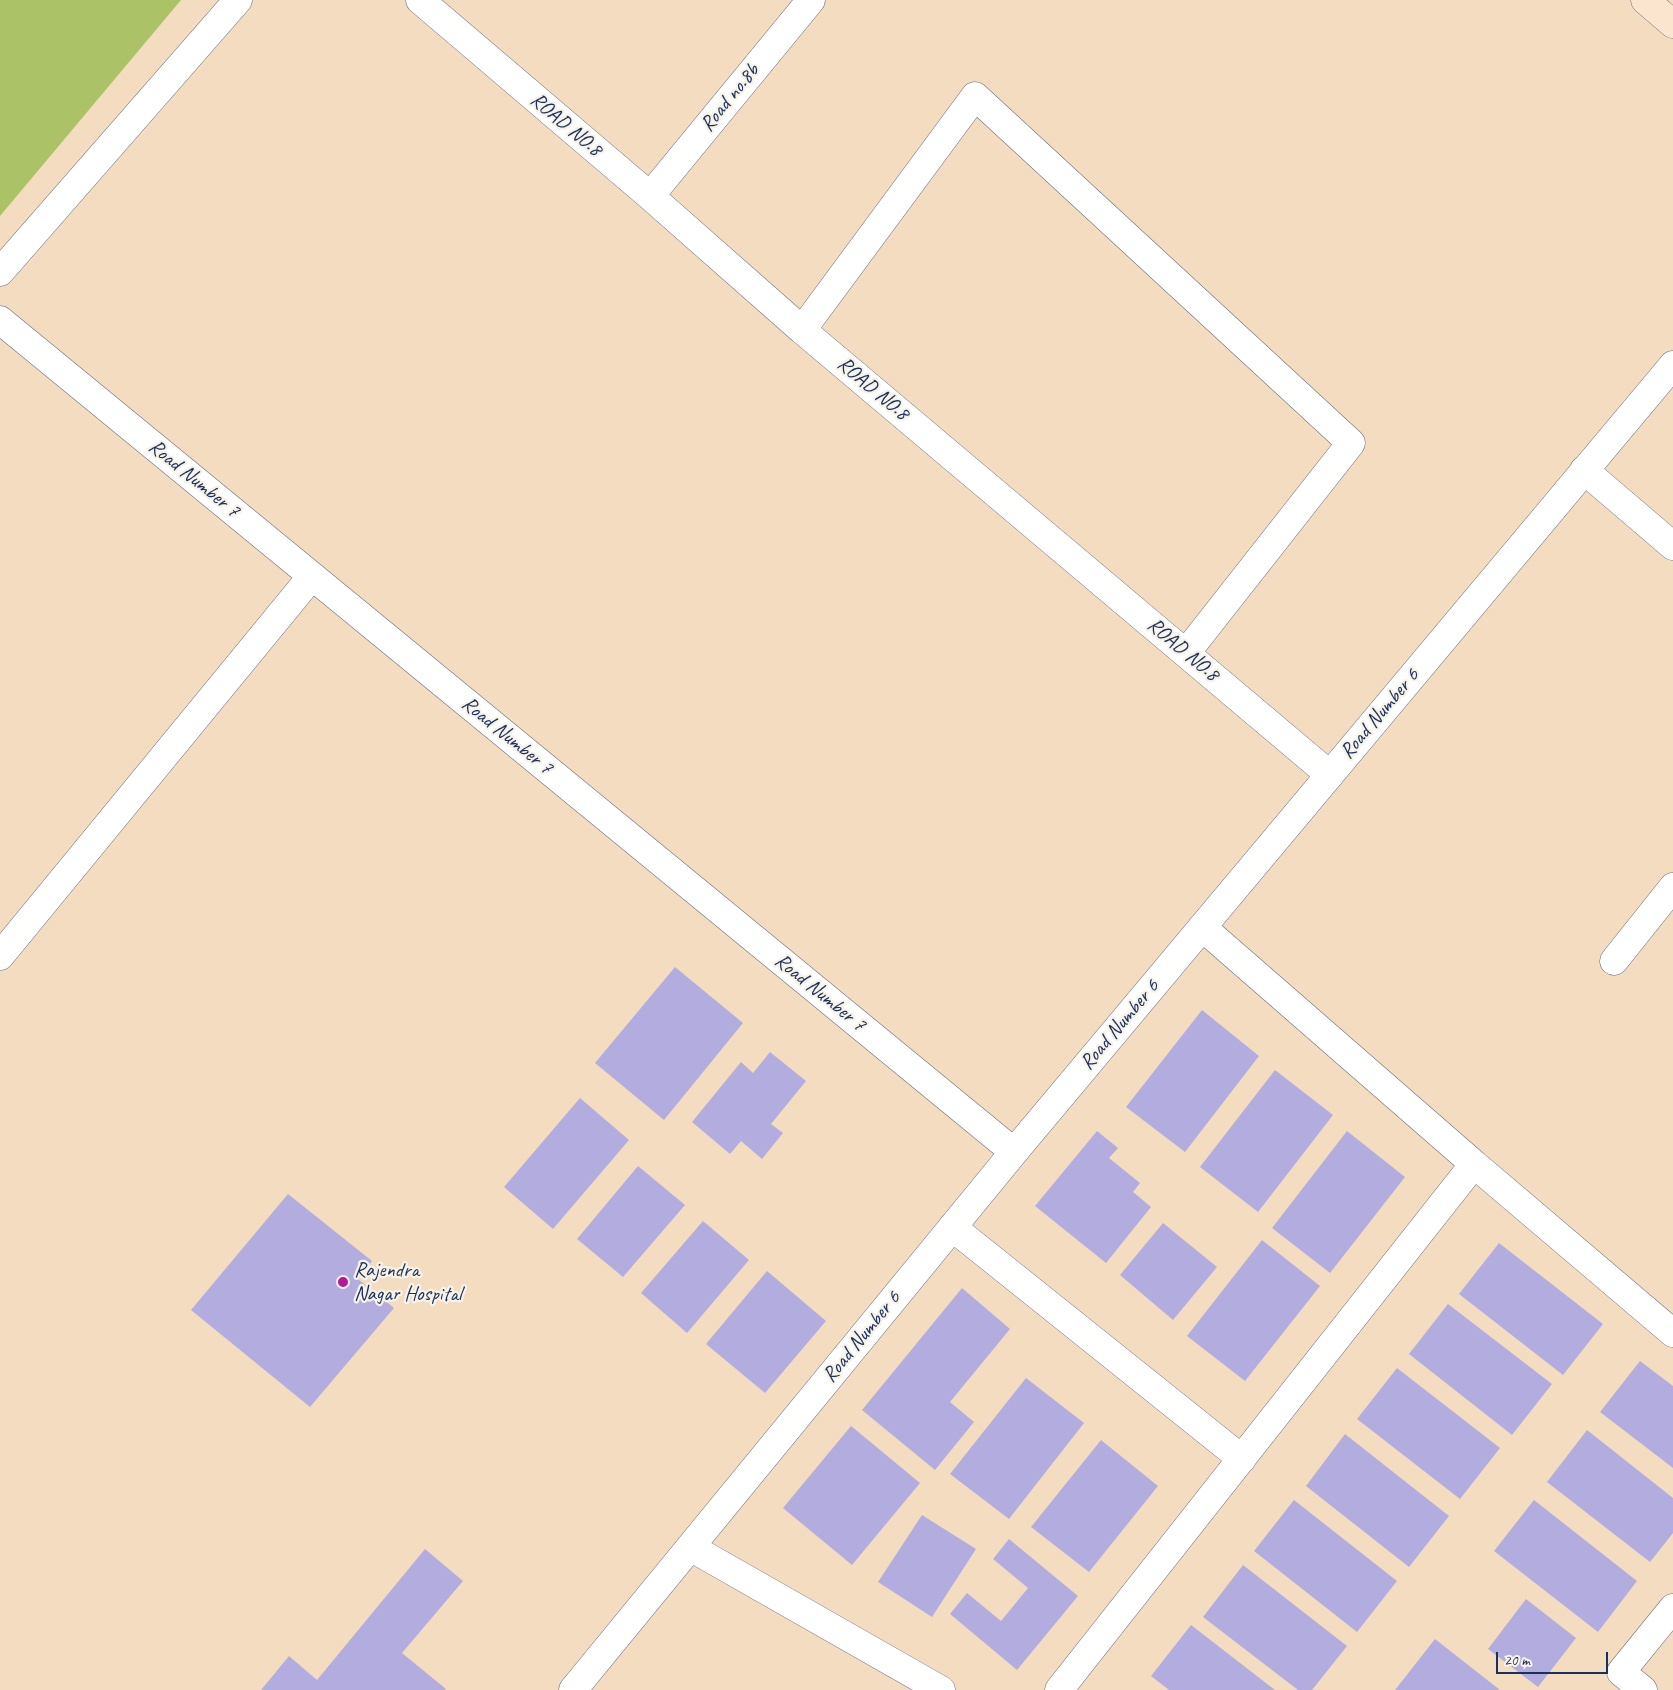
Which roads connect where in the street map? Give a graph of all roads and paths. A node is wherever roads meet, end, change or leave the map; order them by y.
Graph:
1 (238, 0) edge
2 (420, 0) edge
3 (811, 0) edge
4 (1645, 0) edge
5 (1673, 24) edge
6 (650, 196) junction
7 (0, 272) edge
8 (0, 320) edge
9 (802, 330) junction
10 (1673, 365) edge
11 (1584, 470) junction
12 (1673, 546) edge
13 (312, 576) junction
14 (1186, 653) junction
15 (1330, 775) junction
16 (1673, 887) edge
17 (1202, 927) junction
18 (0, 956) edge
19 (1614, 961) dead end
20 (1014, 1152) junction
21 (1474, 1164) junction
22 (952, 1227) junction
23 (1673, 1333) edge
24 (1242, 1459) junction
25 (690, 1547) junction
26 (1673, 1608) edge
27 (573, 1690) edge
28 (941, 1690) edge
29 (1059, 1690) edge
30 (1643, 1690) edge

1 - 7 street
2 - 6 street, ROAD NO.8
3 - 6 street, Road no.8b
4 - 5 main road
6 - 9 street, ROAD NO.8
8 - 13 street, Road Number 7
9 - 14 street, ROAD NO.8
9 - 14 street
10 - 11 street, Road Number 6
11 - 12 street
11 - 15 street, Road Number 6
13 - 18 street
13 - 20 street, Road Number 7
14 - 15 street, ROAD NO.8
15 - 17 street, Road Number 6
16 - 19 street
17 - 20 street, Road Number 6
17 - 21 street
20 - 22 street, Road Number 6
21 - 23 street
21 - 24 street
22 - 24 street
22 - 25 street, Road Number 6
24 - 29 street
25 - 27 street, Road Number 6
25 - 28 street
26 - 30 street

